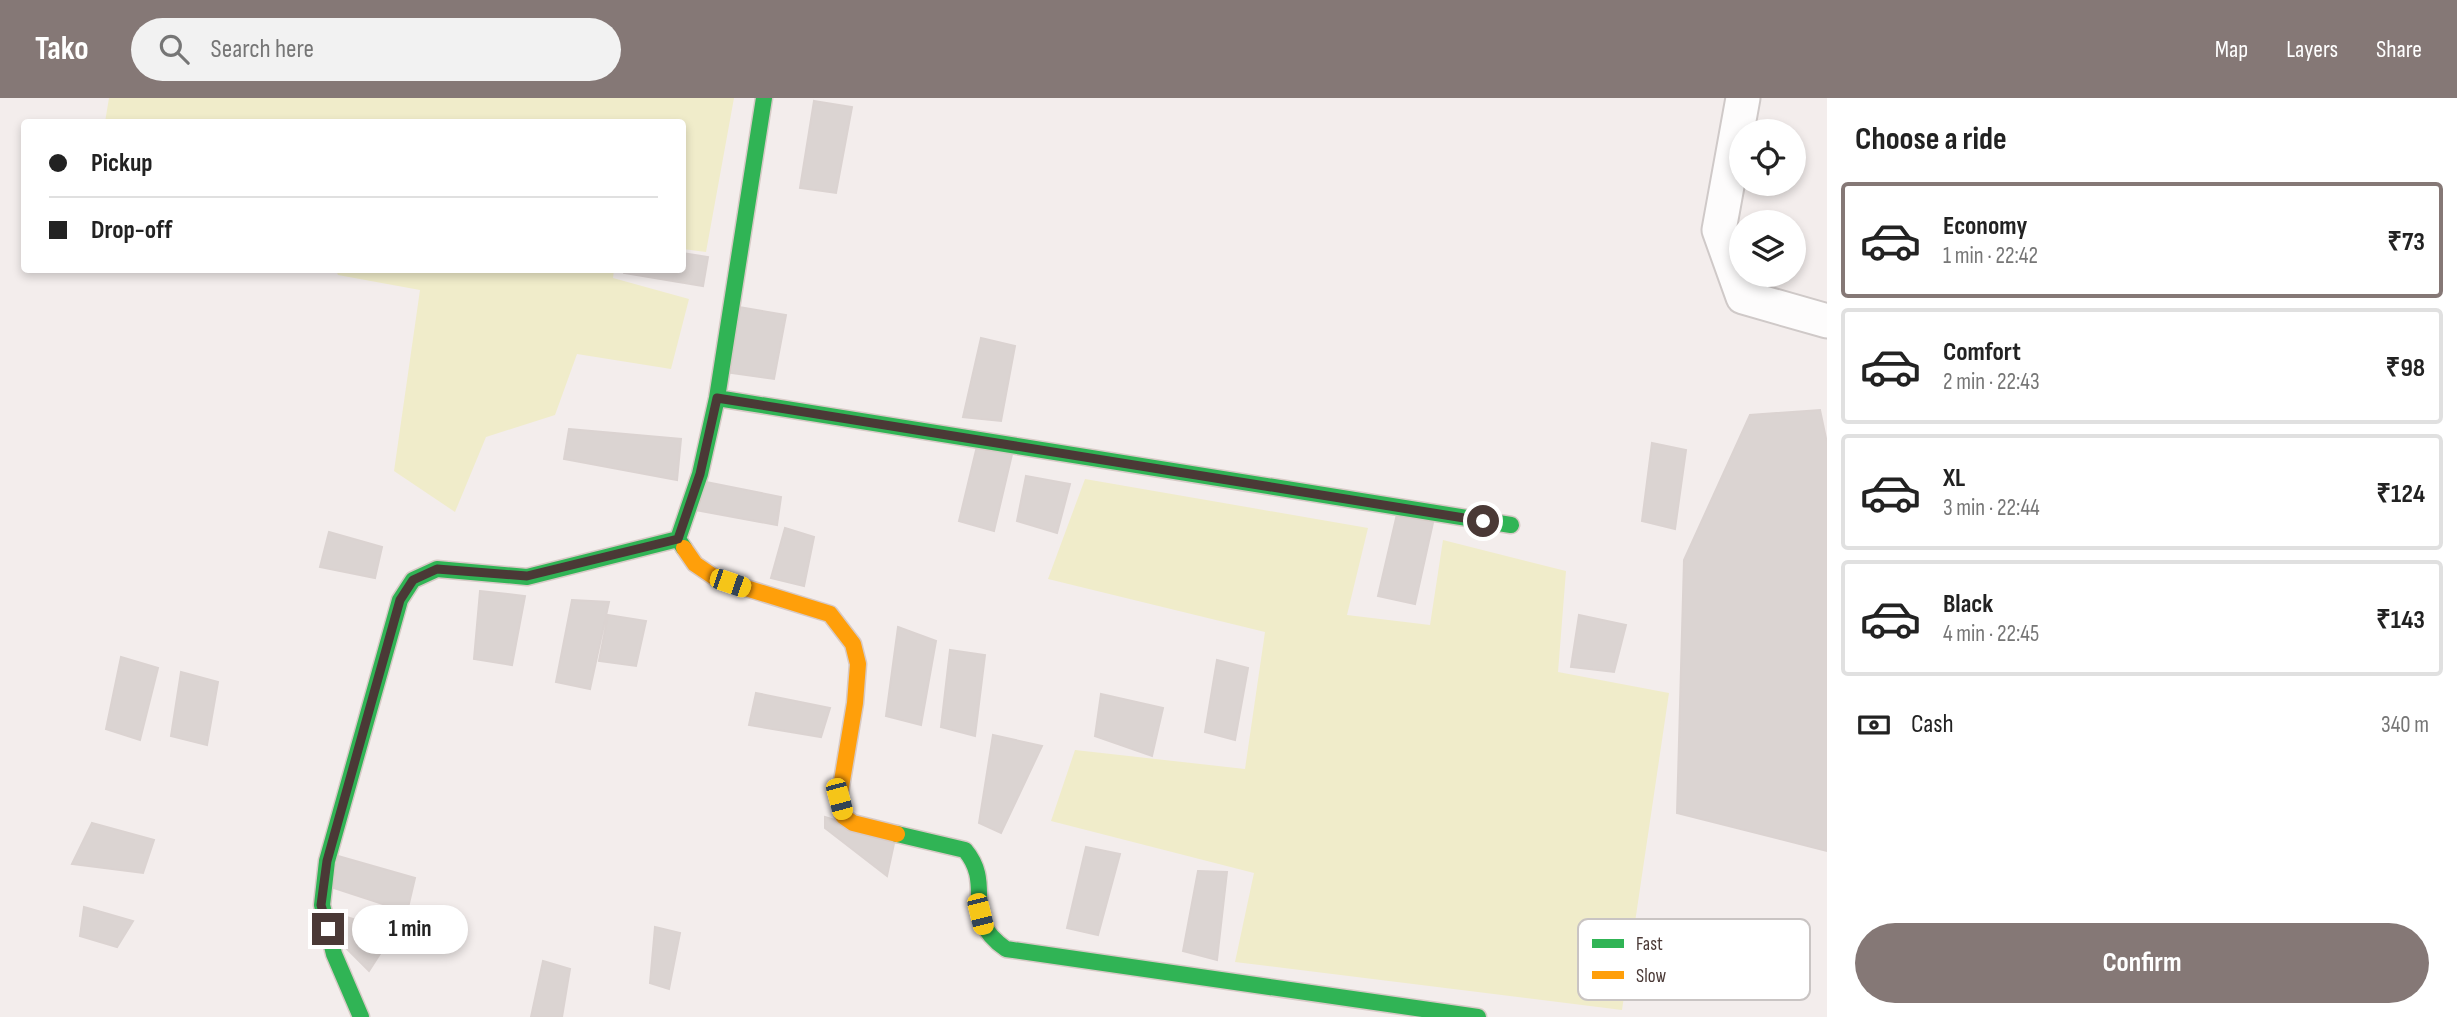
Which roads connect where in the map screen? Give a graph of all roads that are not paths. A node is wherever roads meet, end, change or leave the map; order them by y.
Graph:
1 (764, 98) edge
2 (1743, 98) edge
3 (1827, 321) edge
4 (717, 398) junction
5 (1511, 525) dead end
6 (678, 539) junction
7 (360, 1017) edge
8 (1478, 1017) edge

1 - 4 street
2 - 3 street
4 - 5 street
4 - 6 street
6 - 7 street
6 - 8 street

